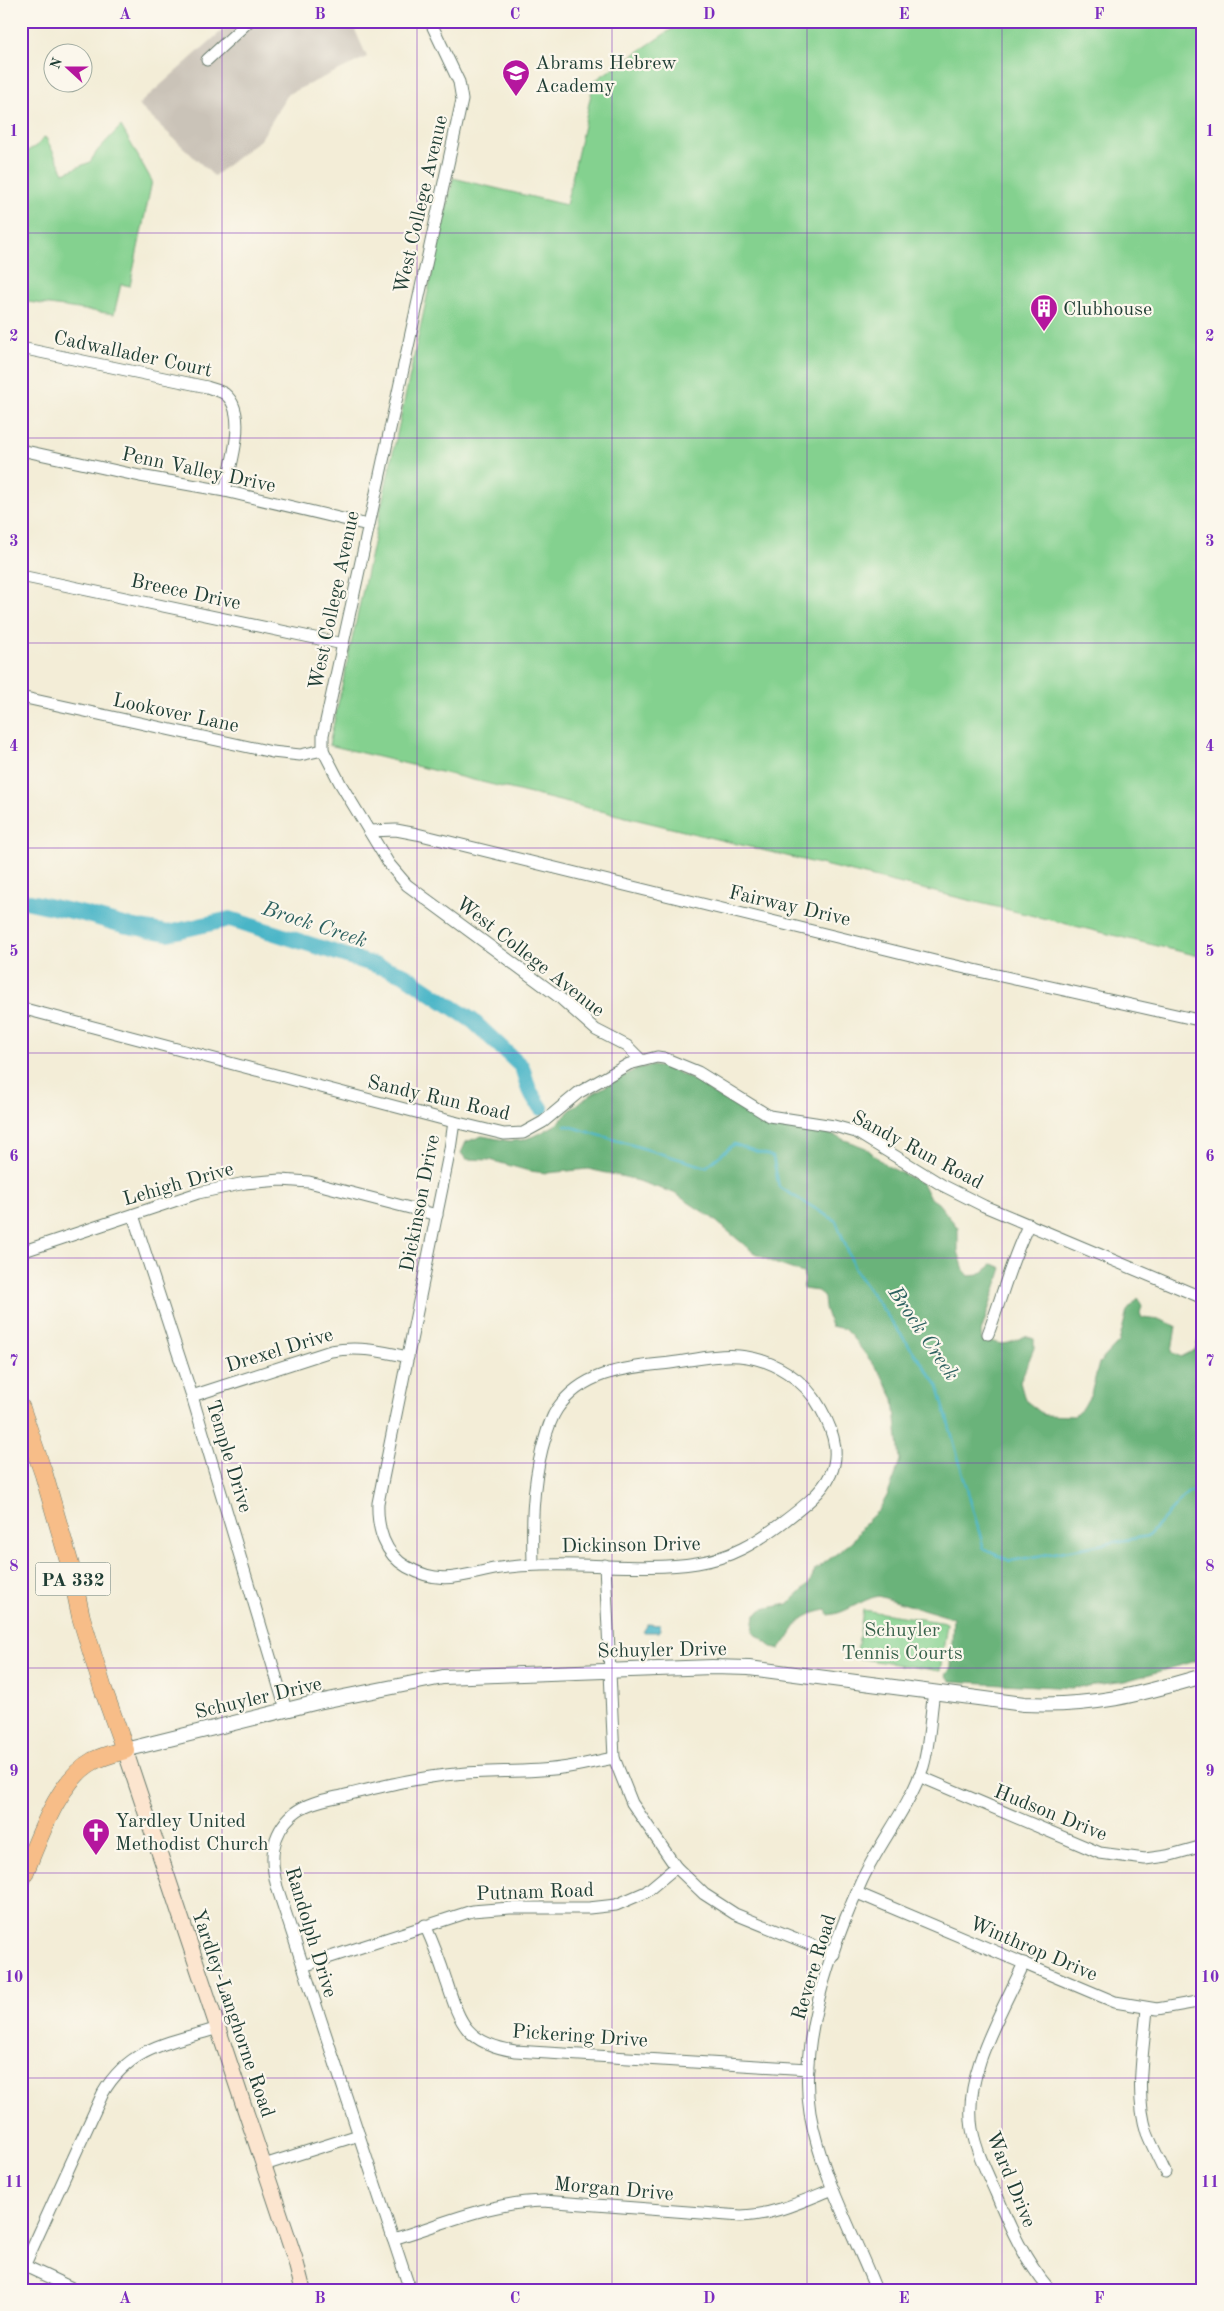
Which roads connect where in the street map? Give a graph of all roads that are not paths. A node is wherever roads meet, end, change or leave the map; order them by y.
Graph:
1 (249, 21) edge
2 (430, 21) edge
3 (208, 60) dead end
4 (21, 348) edge
5 (21, 450) edge
6 (225, 491) junction
7 (368, 525) junction
8 (21, 576) edge
9 (343, 644) junction
10 (21, 697) edge
11 (324, 750) junction
12 (369, 830) junction
13 (21, 1008) edge
14 (1203, 1021) edge
15 (641, 1060) junction
16 (454, 1122) junction
17 (133, 1215) junction
18 (436, 1215) junction
19 (1029, 1224) junction
20 (21, 1252) edge
21 (1203, 1298) edge
22 (988, 1334) dead end
23 (408, 1357) junction
24 (192, 1396) junction
25 (21, 1408) edge
26 (533, 1565) junction
27 (605, 1565) junction
28 (609, 1670) junction
29 (1203, 1676) edge
30 (934, 1692) junction
31 (286, 1710) junction
32 (125, 1750) junction
33 (614, 1758) junction
34 (919, 1776) junction
35 (1203, 1846) edge
36 (676, 1867) junction
37 (21, 1881) edge
38 (857, 1893) junction
39 (426, 1925) junction
40 (834, 1954) junction
41 (1024, 1963) junction
42 (302, 1966) junction
43 (1203, 2000) edge
44 (1146, 2008) junction
45 (219, 2028) junction
46 (808, 2069) junction
47 (359, 2135) junction
48 (264, 2165) junction
49 (1165, 2172) dead end
50 (833, 2189) junction
51 (393, 2239) junction
52 (23, 2270) edge
53 (76, 2290) edge
54 (303, 2290) edge
55 (410, 2290) edge
56 (876, 2290) edge
57 (1050, 2290) edge

1 - 3 street
2 - 7 street, West College Avenue
4 - 6 street, Cadwallader Court
5 - 6 street, Penn Valley Drive
6 - 7 street, Penn Valley Drive
7 - 9 street, West College Avenue
8 - 9 street, Breece Drive
9 - 11 street, West College Avenue
10 - 11 street, Lookover Lane
11 - 12 street, West College Avenue
12 - 14 street, Fairway Drive
12 - 15 street, West College Avenue
13 - 16 street, Sandy Run Road
15 - 16 street, Sandy Run Road
15 - 19 street, Sandy Run Road
16 - 18 street, Dickinson Drive
17 - 18 street, Lehigh Drive
17 - 20 street, Lehigh Drive
17 - 24 street, Temple Drive
18 - 23 street, Dickinson Drive
19 - 21 street, Sandy Run Road
19 - 22 street
23 - 24 street, Drexel Drive
23 - 26 street, Dickinson Drive
24 - 31 street, Temple Drive
25 - 32 main road, PA 332
26 - 27 street, Dickinson Drive
26 - 27 street, Dickinson Drive
27 - 28 street
28 - 30 street, Schuyler Drive
28 - 31 street, Schuyler Drive
28 - 33 street
29 - 30 street, Schuyler Drive
30 - 34 street, Revere Road
31 - 32 street, Schuyler Drive
32 - 37 main road
32 - 45 main road, Yardley-Langhorne Road
33 - 36 street
33 - 42 street, Randolph Drive
34 - 35 street, Hudson Drive
34 - 38 street, Revere Road
36 - 39 street, Putnam Road
36 - 40 street
38 - 40 street, Revere Road
38 - 41 street, Winthrop Drive
39 - 42 street, Putnam Road
39 - 46 street, Pickering Drive
40 - 46 street, Revere Road
41 - 44 street, Winthrop Drive
41 - 57 street, Ward Drive
42 - 47 street, Randolph Drive
43 - 44 street, Winthrop Drive
44 - 49 street
45 - 48 main road, Yardley-Langhorne Road
45 - 52 street
46 - 50 street, Revere Road
47 - 48 street
47 - 51 street, Randolph Drive
48 - 54 main road, Yardley-Langhorne Road
50 - 51 street, Morgan Drive
50 - 56 street, Revere Road
51 - 55 street, Randolph Drive
52 - 53 street

